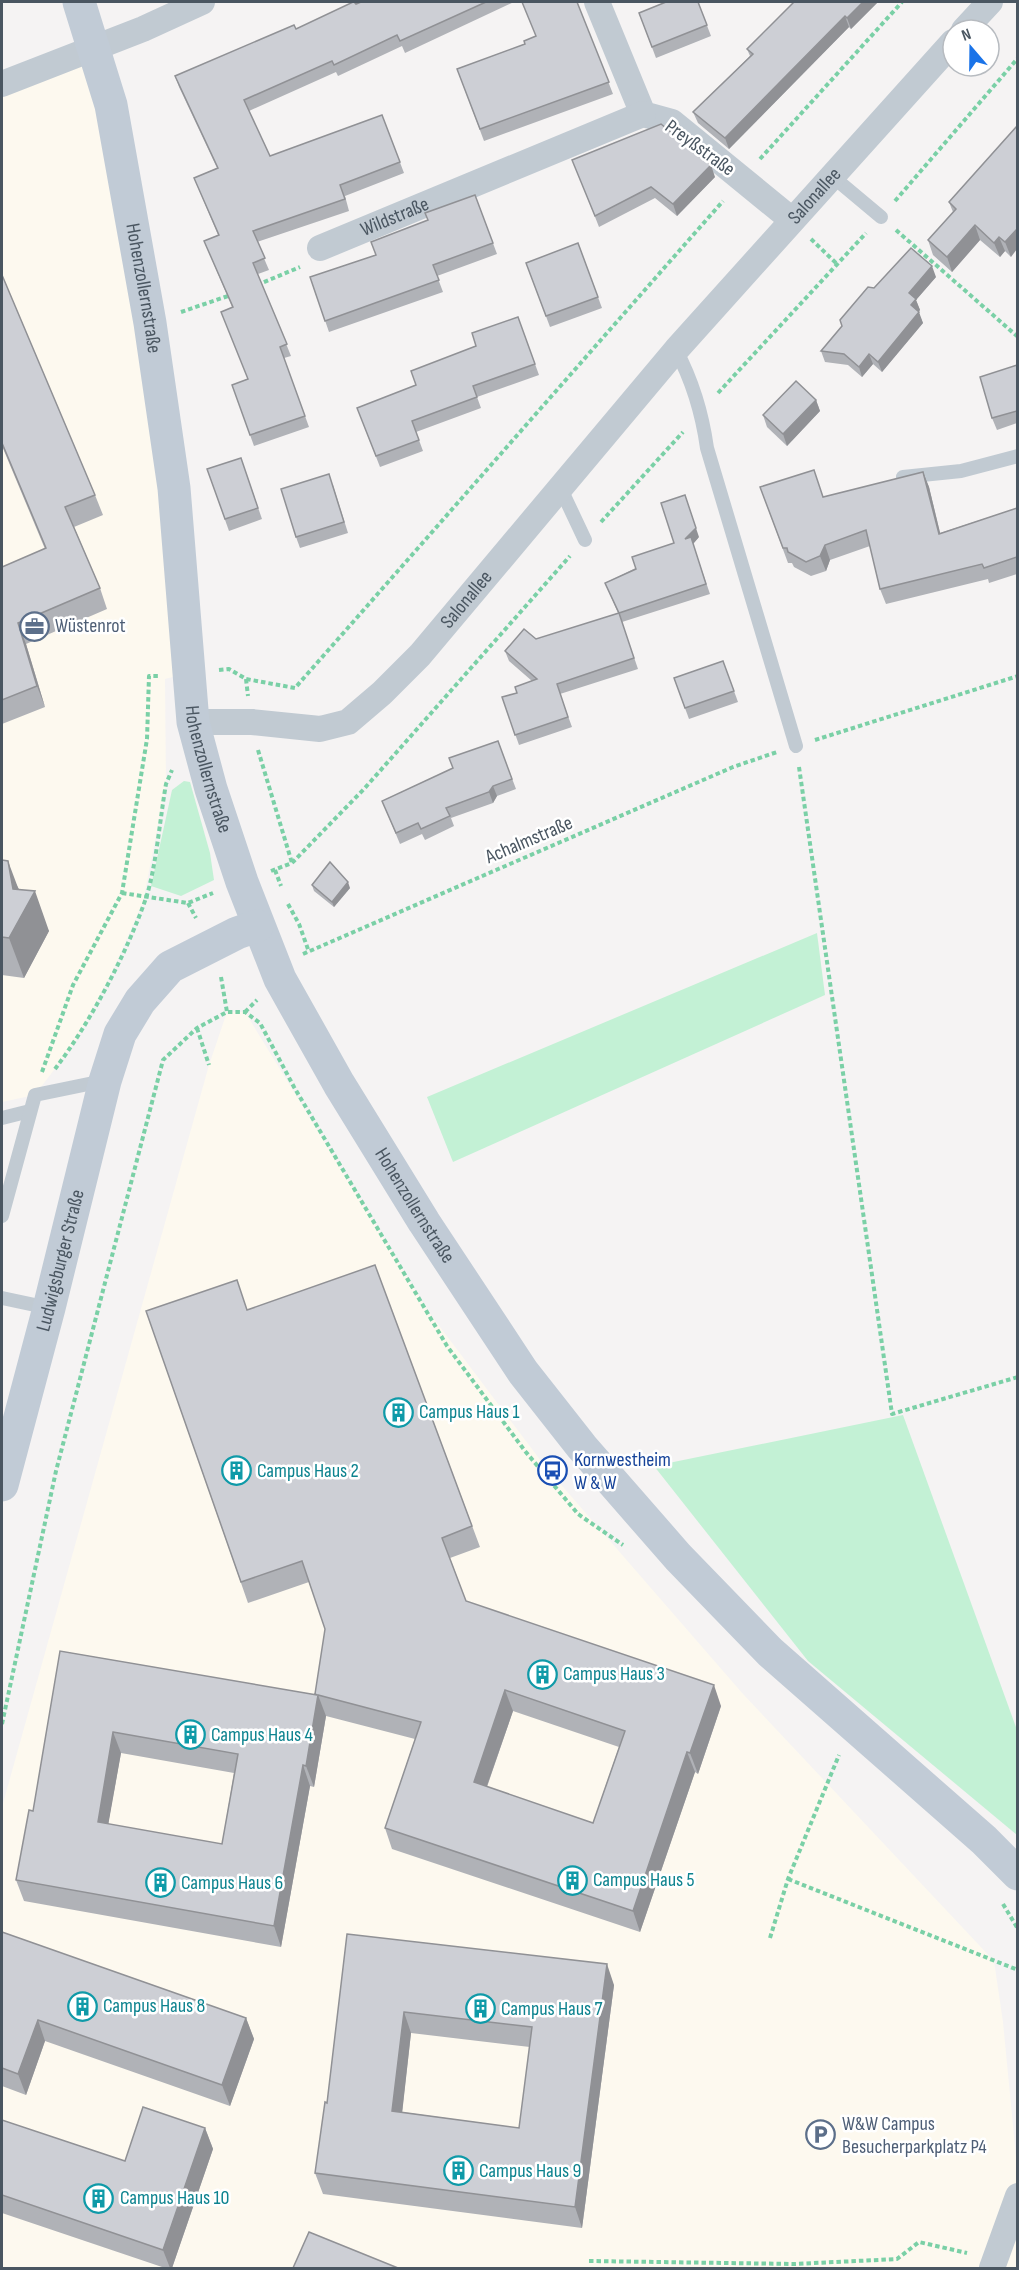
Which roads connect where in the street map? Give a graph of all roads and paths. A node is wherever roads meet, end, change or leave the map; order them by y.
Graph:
1 (79, 2) edge
2 (202, 2) edge
3 (597, 2) edge
4 (902, 2) edge
5 (990, 2) edge
6 (975, 18) edge
7 (94, 47) junction
8 (941, 55) edge
9 (1017, 58) edge
10 (2, 84) edge
11 (643, 114) junction
12 (832, 176) junction
13 (743, 179) junction
14 (881, 217) junction
15 (792, 220) junction
16 (320, 248) joint
17 (248, 288) edge
18 (238, 292) edge
19 (150, 323) junction
20 (1017, 338) edge
21 (676, 350) junction
22 (702, 411) junction
23 (1017, 456) edge
24 (903, 477) edge
25 (560, 487) junction
26 (585, 540) junction
27 (167, 675) dead end
28 (1017, 676) edge
29 (246, 679) dead end
30 (191, 710) junction
31 (252, 722) junction
32 (796, 746) junction
33 (292, 863) junction
34 (275, 870) dead end
35 (122, 893) junction
36 (146, 897) junction
37 (188, 903) dead end
38 (257, 926) junction
39 (275, 968) junction
40 (244, 1011) dead end
41 (197, 1028) junction
42 (76, 1041) dead end
43 (209, 1065) dead end
44 (105, 1081) junction
45 (35, 1095) junction
46 (30, 1112) junction
47 (2, 1118) edge
48 (2, 1216) edge
49 (2, 1298) edge
50 (49, 1308) junction
51 (1017, 1377) edge
52 (2, 1485) edge
53 (2, 1724) edge
54 (839, 1755) dead end
55 (1017, 1874) edge
56 (788, 1879) junction
57 (770, 1938) dead end
58 (1017, 1970) edge
59 (1017, 2196) edge
60 (589, 2261) dead end
61 (993, 2264) edge

1 - 7 main road, Hohenzollernstraße
2 - 7 street
3 - 11 street, Preyßstraße
4 - 13 path
5 - 6 street
7 - 10 street
7 - 19 main road, Hohenzollernstraße
8 - 12 street, Salonallee
9 - 14 path
11 - 13 street, Preyßstraße
11 - 16 street, Wildstraße
12 - 14 lane
12 - 15 street, Salonallee
13 - 15 street, Preyßstraße
13 - 29 path
14 - 20 path
14 - 22 path
15 - 21 street, Salonallee
16 - 17 path
18 - 19 path
19 - 30 main road, Hohenzollernstraße
21 - 22 lane
21 - 25 street, Salonallee
22 - 26 path
22 - 32 lane
23 - 24 lane
25 - 26 lane
25 - 31 street, Salonallee
26 - 33 path
27 - 35 path
28 - 32 path, Achalmstraße
30 - 31 street, Salonallee
30 - 36 path
30 - 38 main road, Hohenzollernstraße
31 - 33 path
32 - 39 path, Achalmstraße
32 - 51 path
33 - 34 path
35 - 36 path
35 - 45 path
36 - 37 path
36 - 42 path
38 - 39 main road, Hohenzollernstraße
38 - 44 main road, Ludwigsburger Straße
39 - 55 main road, Hohenzollernstraße
40 - 41 path
41 - 43 path
41 - 53 path
44 - 45 lane
44 - 50 main road, Ludwigsburger Straße
45 - 46 lane
46 - 47 lane
46 - 48 lane
49 - 50 lane
50 - 52 main road, Ludwigsburger Straße
54 - 56 path
56 - 57 path
56 - 58 path
59 - 61 street
60 - 61 path

